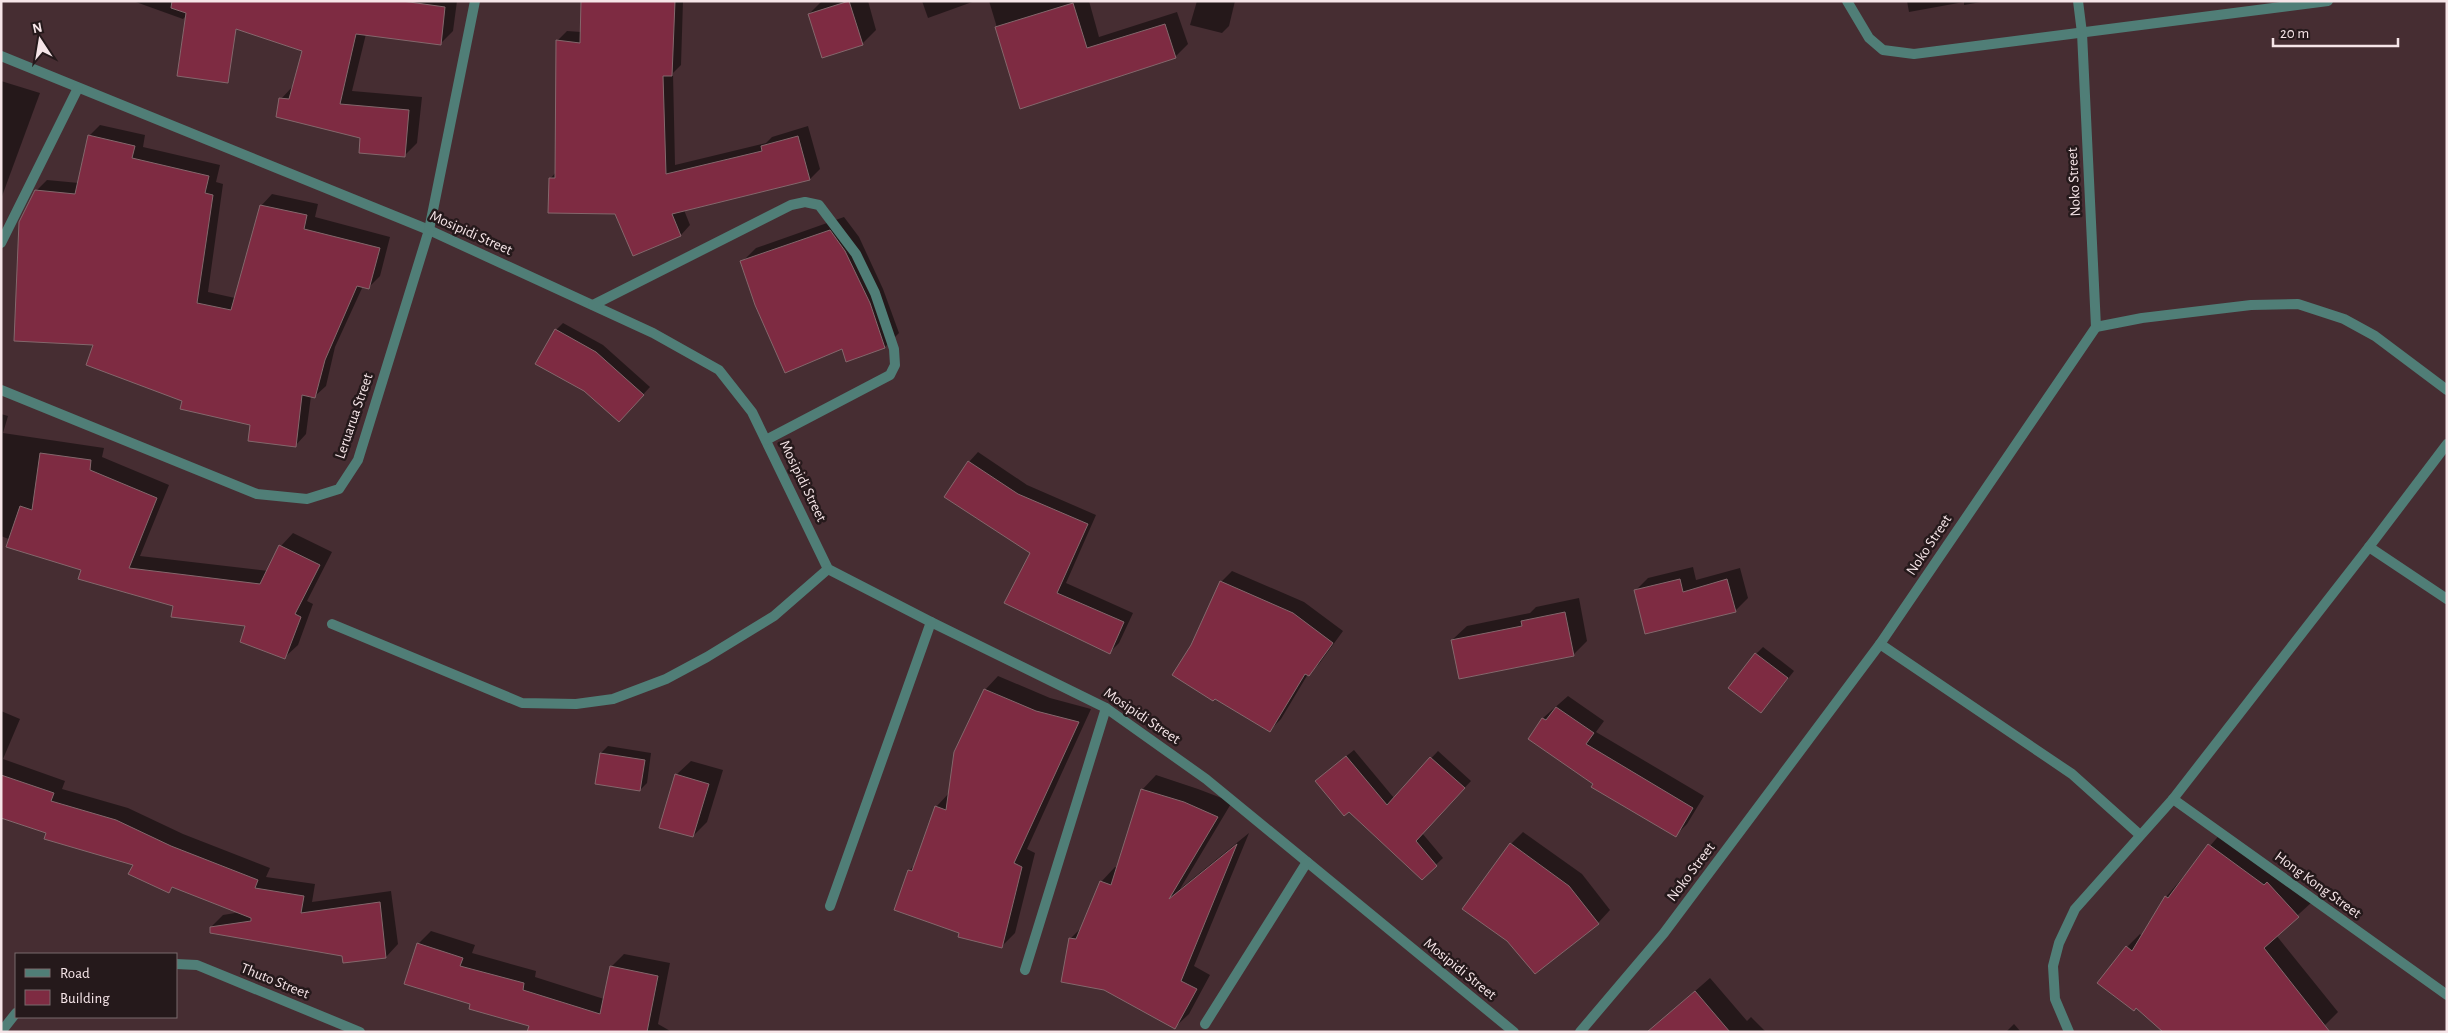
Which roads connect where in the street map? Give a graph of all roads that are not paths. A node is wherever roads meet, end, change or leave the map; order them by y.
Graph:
1 (475, 1) edge
2 (1847, 1) edge
3 (2078, 1) edge
4 (2328, 1) edge
5 (2082, 33) junction
6 (1, 56) edge
7 (78, 88) junction
8 (429, 230) junction
9 (1, 243) edge
10 (594, 305) junction
11 (2096, 327) junction
12 (1, 390) edge
13 (2447, 390) edge
14 (766, 440) junction
15 (2447, 444) edge
16 (2369, 547) junction
17 (828, 569) junction
18 (2447, 599) edge
19 (931, 622) junction
20 (332, 624) dead end
21 (1880, 644) junction
22 (1106, 708) junction
23 (2173, 799) junction
24 (2140, 835) junction
25 (1307, 862) junction
26 (830, 906) dead end
27 (178, 964) edge
28 (1024, 970) dead end
29 (2447, 995) edge
30 (15, 1014) edge
31 (1205, 1024) dead end
32 (1, 1032) edge
33 (360, 1032) edge
34 (1514, 1032) edge
35 (1580, 1032) edge
36 (2069, 1032) edge

1 - 8 street, Leruarua Street
2 - 5 street
3 - 5 street, Noko Street
4 - 5 street
5 - 11 street, Noko Street
6 - 7 street, Mosipidi Street
7 - 8 street, Mosipidi Street
7 - 9 street
8 - 10 street, Mosipidi Street
8 - 12 street, Leruarua Street
10 - 14 street, Mosipidi Street
10 - 14 street
11 - 13 street
11 - 21 street, Noko Street
14 - 17 street, Mosipidi Street
15 - 16 street
16 - 18 street
16 - 23 street
17 - 19 street, Mosipidi Street
17 - 20 street
19 - 22 street, Mosipidi Street
19 - 26 street
21 - 24 street
21 - 35 street, Noko Street
22 - 25 street, Mosipidi Street
22 - 28 street
23 - 24 street
23 - 29 street, Hong Kong Street
24 - 36 street
25 - 31 street
25 - 34 street, Mosipidi Street
27 - 33 street, Thuto Street
30 - 32 street

